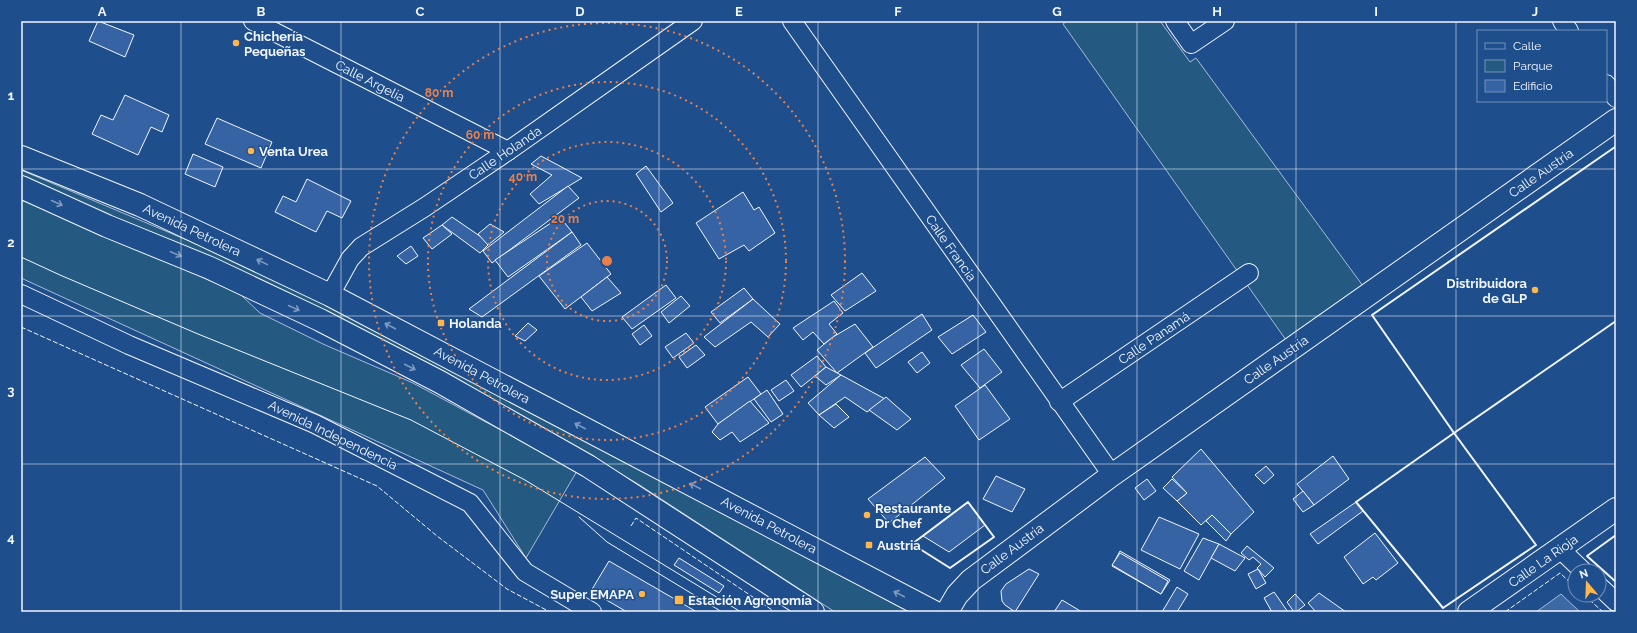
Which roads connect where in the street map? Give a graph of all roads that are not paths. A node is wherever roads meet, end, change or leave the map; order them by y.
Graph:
1 (252, 21) edge
2 (693, 21) edge
3 (792, 21) edge
4 (1175, 21) edge
5 (1225, 21) edge
6 (1562, 21) edge
7 (1568, 30) edge
8 (1607, 85) edge
9 (1616, 98) edge
10 (1616, 120) edge
11 (508, 151) junction
12 (21, 157) edge
13 (21, 187) edge
14 (1249, 273) dead end
15 (21, 294) edge
16 (330, 295) junction
17 (1059, 402) junction
18 (1112, 475) junction
19 (1616, 510) edge
20 (1560, 549) junction
21 (1575, 563) edge
22 (1607, 594) edge
23 (1616, 602) edge
24 (592, 612) edge
25 (813, 612) edge
26 (934, 612) edge
27 (947, 612) edge
28 (1469, 612) edge

1 - 11 street, Calle Argelia
2 - 11 street, Calle Holanda
3 - 17 street, Calle Francia
4 - 5 street
6 - 7 street
8 - 9 street
10 - 18 main road, Calle Austria
11 - 16 street, Calle Holanda
16 -> 12 main road, Avenida Petrolera
13 -> 25 main road, Avenida Petrolera
14 - 17 street, Calle Panamá
15 - 24 street, Avenida Independencia
26 -> 16 main road, Avenida Petrolera
17 - 18 street, Calle Francia
18 - 27 main road, Calle Austria
19 - 20 main road, Calle La Rioja
20 - 21 street
20 - 28 main road, Calle La Rioja
22 - 23 street

